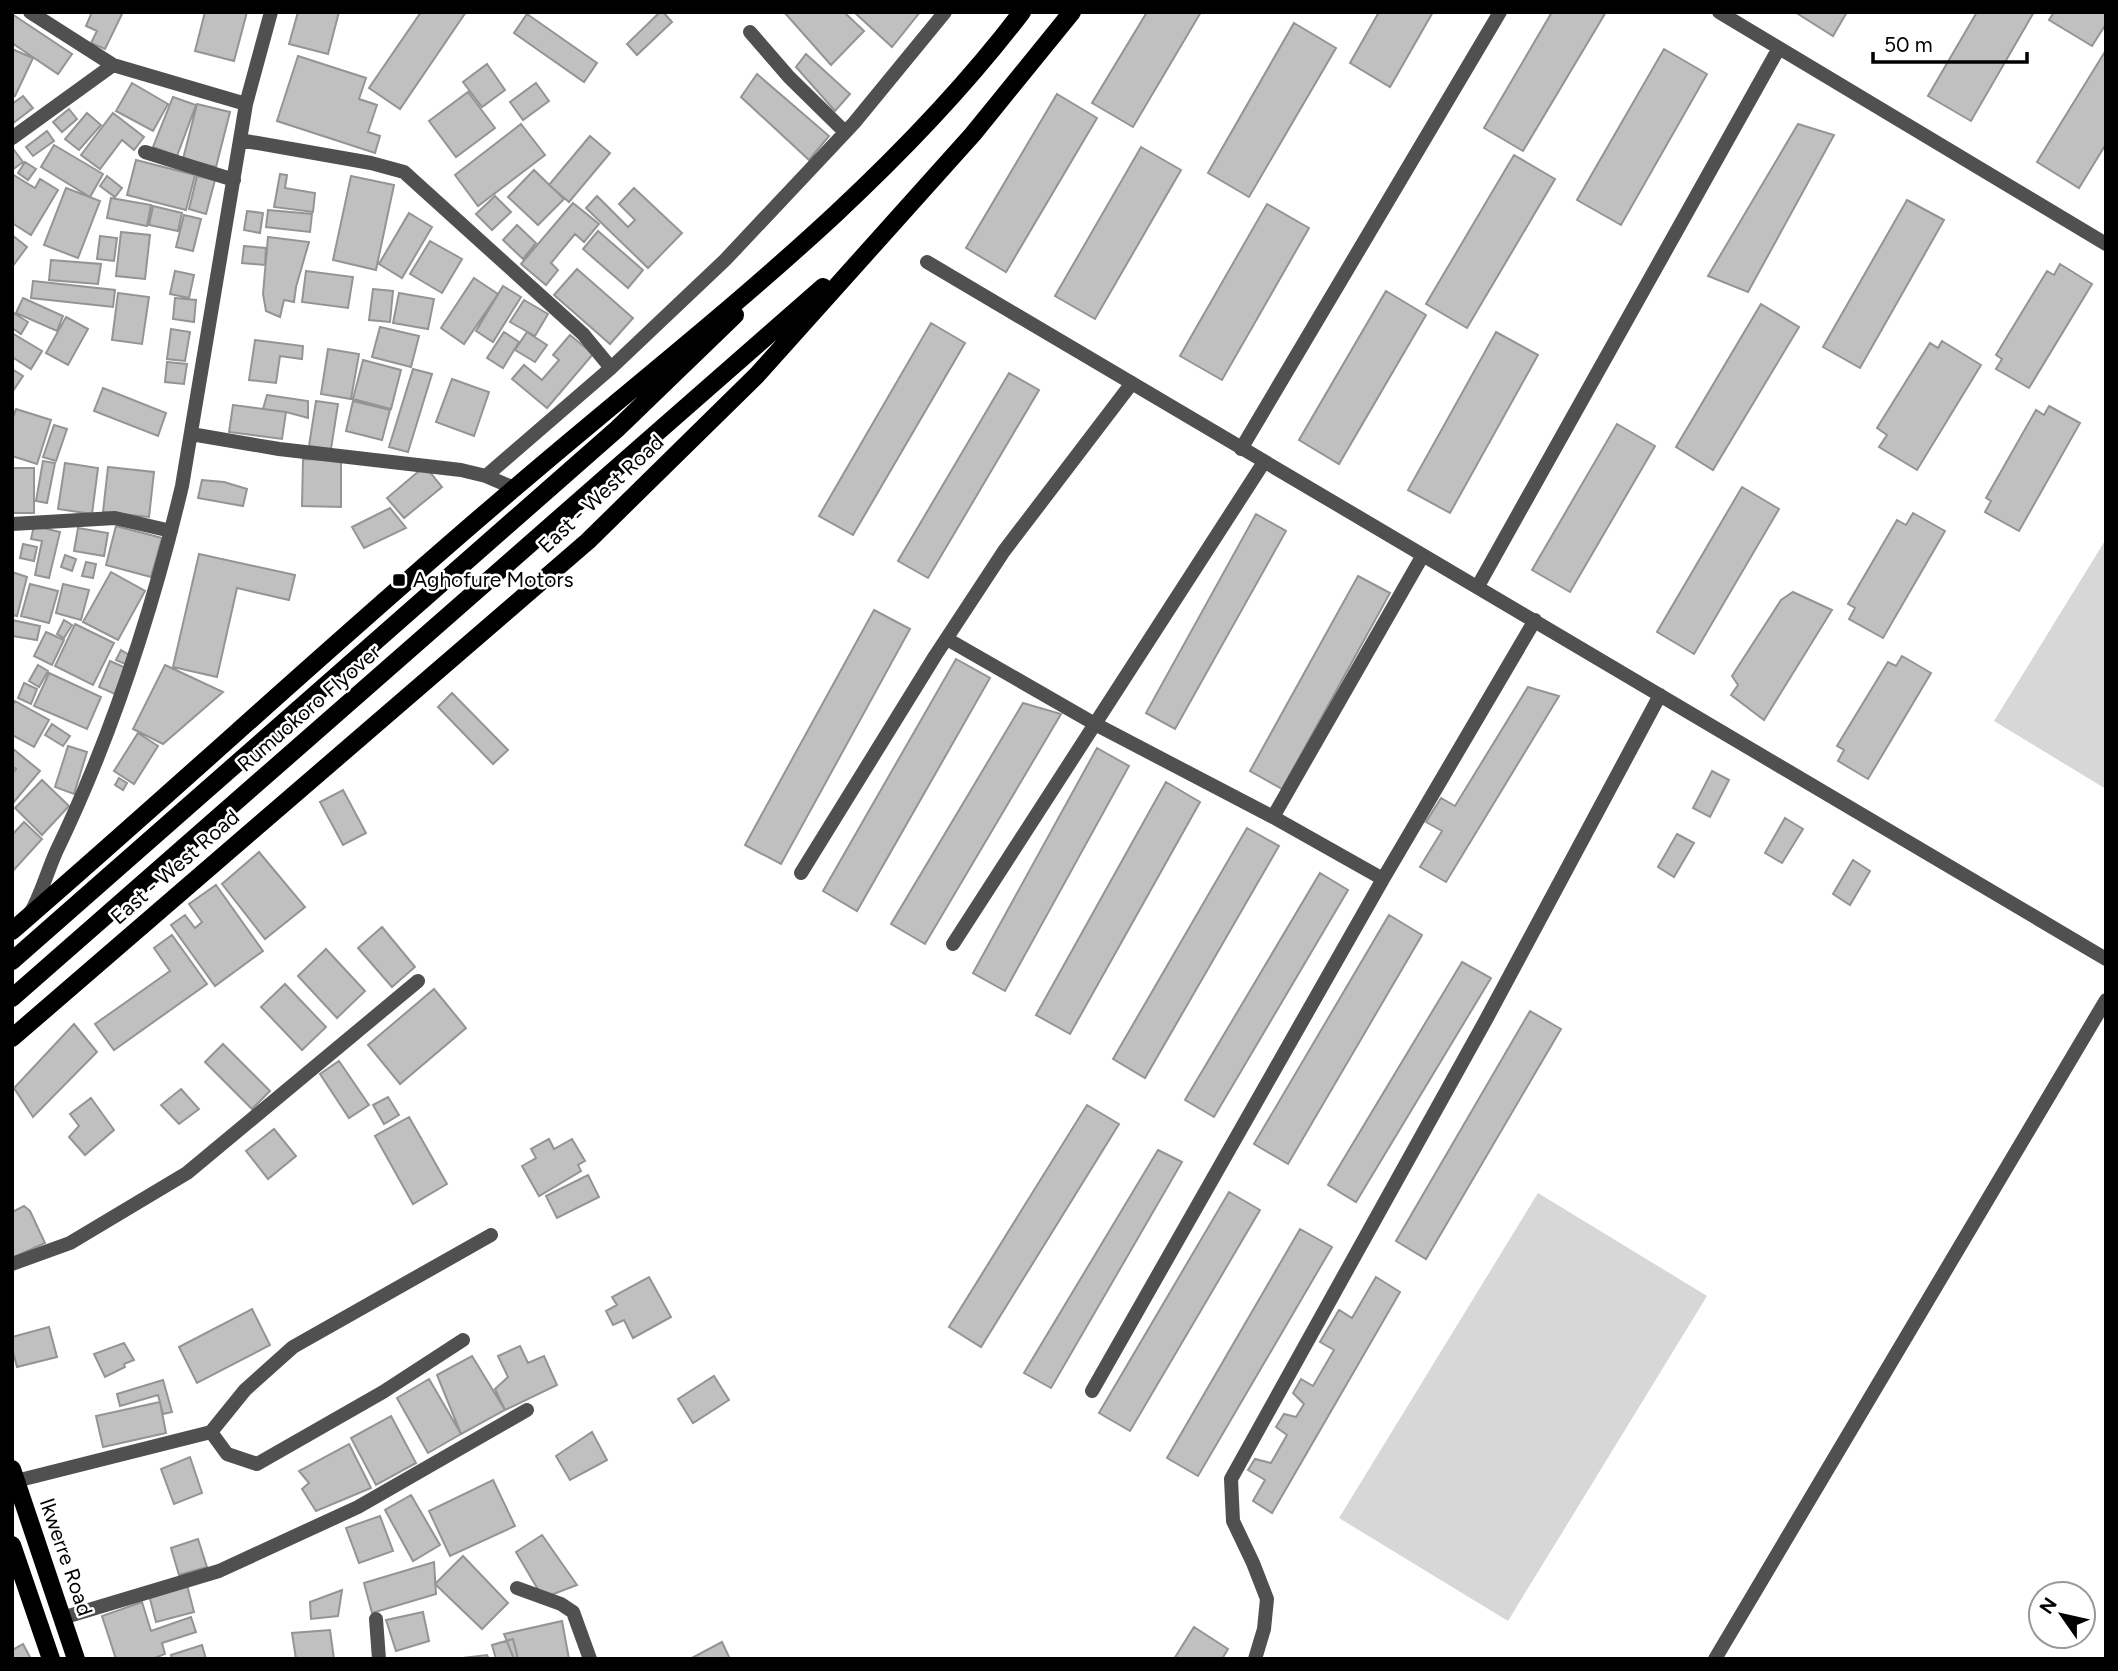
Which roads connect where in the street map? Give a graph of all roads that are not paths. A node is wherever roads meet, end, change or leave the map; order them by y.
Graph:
1 (30, 12) edge
2 (271, 12) edge
3 (945, 12) edge
4 (1022, 12) edge
5 (1072, 12) edge
6 (1500, 12) edge
7 (1719, 12) edge
8 (750, 32) dead end
9 (1779, 48) junction
10 (113, 65) junction
11 (246, 104) junction
12 (845, 132) junction
13 (12, 138) edge
14 (240, 140) junction
15 (145, 152) dead end
16 (234, 180) junction
17 (854, 199) junction
18 (880, 237) junction
19 (2106, 244) edge
20 (927, 262) dead end
21 (611, 368) junction
22 (1132, 383) junction
23 (191, 434) junction
24 (1241, 449) junction
25 (1264, 461) junction
26 (486, 476) junction
27 (514, 488) junction
28 (12, 524) edge
29 (171, 531) junction
30 (1423, 555) junction
31 (1478, 586) junction
32 (1535, 620) junction
33 (947, 639) junction
34 (1660, 695) junction
35 (1095, 724) junction
36 (1273, 817) junction
37 (801, 873) dead end
38 (1383, 879) junction
39 (15, 928) edge
40 (953, 944) dead end
41 (2106, 959) edge
42 (12, 961) edge
43 (418, 981) dead end
44 (12, 998) edge
45 (2106, 1000) edge
46 (12, 1038) edge
47 (491, 1235) dead end
48 (12, 1264) edge
49 (463, 1340) dead end
50 (1092, 1391) dead end
51 (527, 1410) dead end
52 (211, 1432) junction
53 (14, 1475) edge
54 (12, 1545) edge
55 (517, 1588) dead end
56 (62, 1618) junction
57 (376, 1619) dead end
58 (51, 1659) edge
59 (76, 1659) edge
60 (379, 1659) edge
61 (590, 1659) edge
62 (1255, 1659) edge
63 (1715, 1659) edge

1 - 10 street
2 - 11 street
3 - 12 street
4 - 17 main road
5 - 18 main road, East - West Road
6 - 24 street
7 - 9 street
8 - 12 street
9 - 19 street
9 - 31 street
10 - 11 street
10 - 13 street
11 - 14 street
12 - 21 street
14 - 16 street
14 - 21 street
15 - 16 street
16 - 23 street
17 - 27 main road
17 - 42 main road, Rumuokoro Flyover
18 - 44 main road, Rumuokoro Flyover
18 - 46 main road, East - West Road
20 - 22 street
21 - 26 street
22 - 24 street
22 - 33 street
23 - 26 street
23 - 29 street
24 - 25 street
25 - 30 street
25 - 35 street
26 - 27 street
27 - 39 main road
28 - 29 street
29 - 39 street
30 - 31 street
30 - 36 street
31 - 32 street
32 - 34 street
32 - 38 street
33 - 35 street
33 - 37 street
34 - 41 street
34 - 62 street
35 - 36 street
35 - 40 street
36 - 38 street
38 - 50 street
43 - 48 street
45 - 63 street
47 - 52 street
49 - 52 street
51 - 56 street
52 - 53 street
53 - 56 main road, Ikwerre Road
54 - 58 main road
55 - 61 street
56 - 59 main road, Ikwerre Road
57 - 60 street

